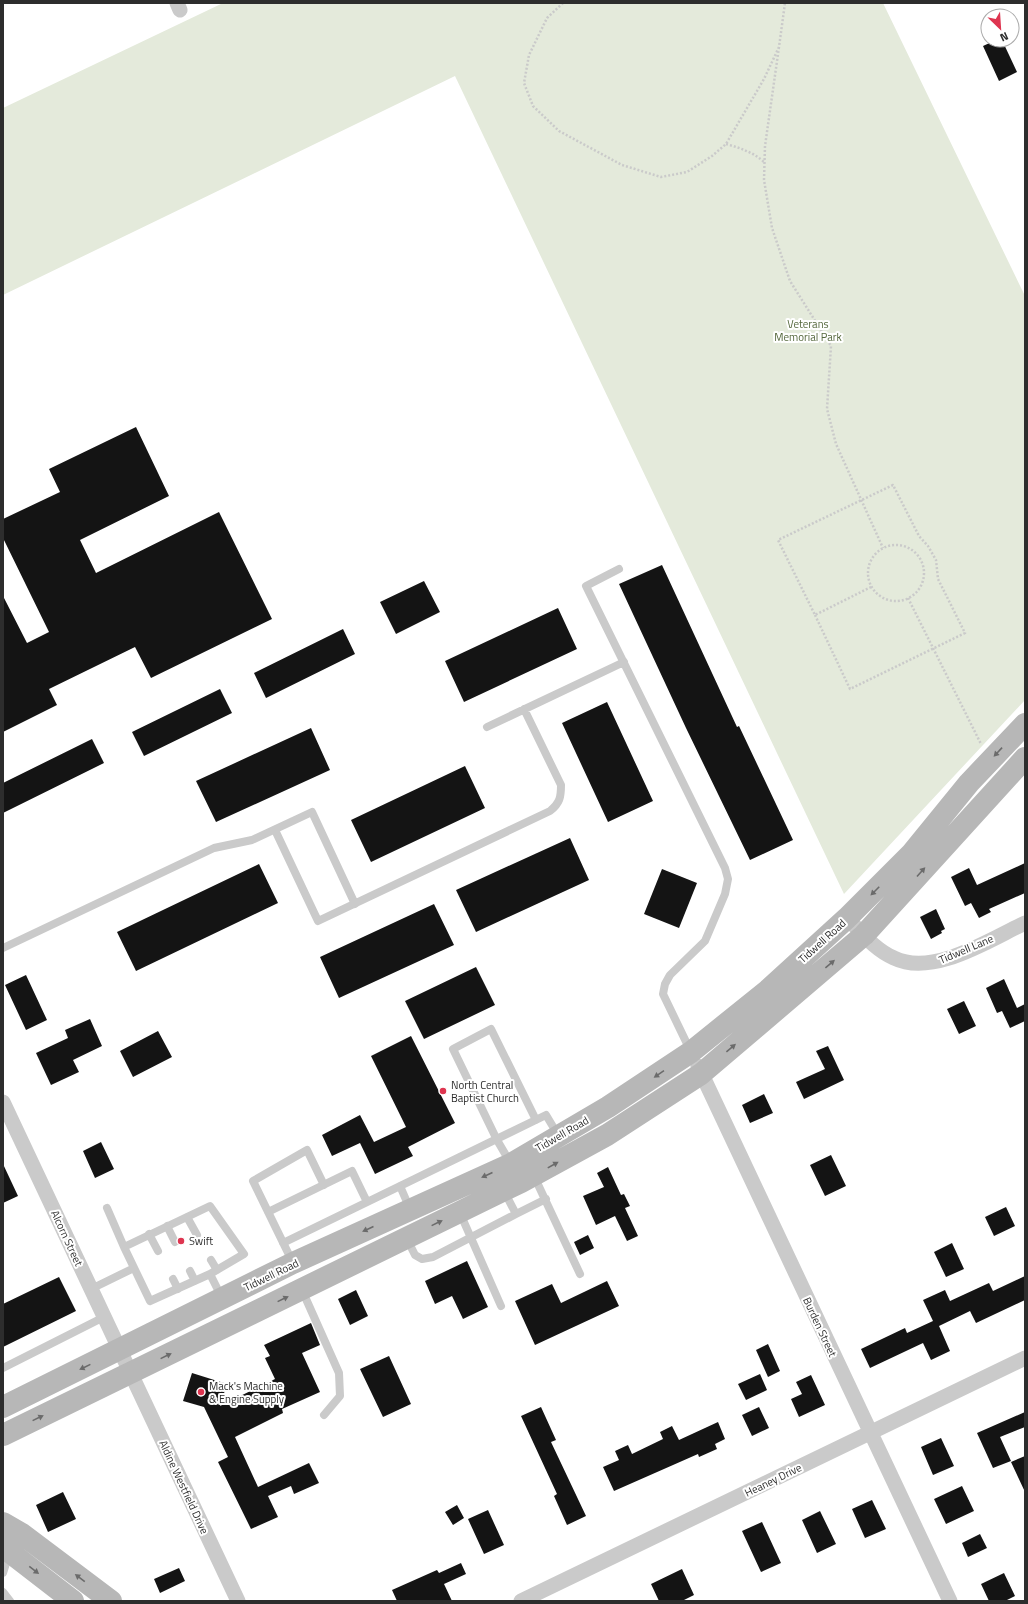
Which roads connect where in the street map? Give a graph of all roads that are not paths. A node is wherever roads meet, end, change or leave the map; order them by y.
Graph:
1 (619, 569) dead end
2 (624, 662) junction
3 (524, 709) junction
4 (1025, 724) edge
5 (486, 727) dead end
6 (1025, 758) edge
7 (1025, 768) edge
8 (984, 802) junction
9 (275, 830) junction
10 (355, 904) junction
11 (847, 918) junction
12 (1025, 923) edge
13 (864, 936) junction
14 (3, 948) edge
15 (691, 1052) junction
16 (701, 1074) junction
17 (3, 1102) edge
18 (536, 1120) junction
19 (559, 1136) junction
20 (497, 1140) junction
21 (518, 1178) junction
22 (324, 1185) junction
23 (400, 1186) junction
24 (546, 1199) junction
25 (367, 1202) junction
26 (108, 1208) dead end
27 (411, 1210) junction
28 (268, 1212) junction
29 (460, 1213) junction
30 (516, 1214) junction
31 (187, 1217) junction
32 (167, 1226) junction
33 (149, 1234) junction
34 (197, 1235) dead end
35 (406, 1238) junction
36 (472, 1238) junction
37 (175, 1242) dead end
38 (283, 1243) junction
39 (124, 1247) junction
40 (158, 1251) dead end
41 (212, 1260) dead end
42 (293, 1263) junction
43 (134, 1268) junction
44 (190, 1271) dead end
45 (214, 1272) junction
46 (580, 1274) dead end
47 (173, 1279) dead end
48 (195, 1281) junction
49 (91, 1289) junction
50 (178, 1289) junction
51 (302, 1289) junction
52 (222, 1299) junction
53 (501, 1306) dead end
54 (104, 1317) junction
55 (120, 1350) junction
56 (1025, 1358) edge
57 (3, 1368) edge
58 (131, 1374) junction
59 (4, 1405) edge
60 (324, 1415) dead end
61 (870, 1434) junction
62 (3, 1435) edge
63 (3, 1523) edge
64 (6, 1549) edge
65 (3, 1573) edge
66 (3, 1592) edge
67 (109, 1600) edge
68 (10, 1601) edge
69 (73, 1601) edge
70 (238, 1601) edge
71 (521, 1601) edge
72 (950, 1601) edge

1 - 2 lane
2 - 3 lane
2 - 15 lane
3 - 5 lane
3 - 10 lane
4 -> 11 main road, Tidwell Road
6 - 8 main road, Tidwell Road
7 - 8 main road
13 -> 8 main road, Tidwell Road
9 - 10 lane
9 - 10 lane
9 - 14 lane
11 - 13 street, Tidwell Lane
11 - 15 main road, Tidwell Road
12 - 13 street, Tidwell Lane
16 -> 13 main road, Tidwell Road
15 - 16 street, Burden Street
15 -> 19 main road, Tidwell Road
21 -> 16 main road, Tidwell Road
16 - 61 street, Burden Street
17 - 49 street, Alcorn Street
18 - 19 lane
18 - 20 lane
18 - 20 lane
19 - 21 main road, Tidwell Road
20 - 21 lane
20 - 23 lane
21 - 24 lane
21 -> 27 main road, Tidwell Road
21 - 29 main road, Tidwell Road
21 - 30 lane
22 - 25 lane
22 - 28 lane
22 - 28 lane
23 - 25 lane
23 - 27 lane
24 - 30 lane
24 - 46 lane
25 - 38 lane
26 - 39 lane
27 -> 42 main road, Tidwell Road
28 - 38 lane
35 -> 29 main road, Tidwell Road
29 - 36 lane
30 - 36 lane
31 - 32 lane
31 - 34 lane
31 - 45 lane
32 - 33 lane
32 - 37 lane
33 - 39 lane
33 - 40 lane
35 - 36 lane
35 - 51 main road, Tidwell Road
36 - 53 lane
38 - 42 lane
39 - 43 lane
41 - 45 lane
42 - 51 main road
42 - 52 main road, Tidwell Road
43 - 49 lane
43 - 50 lane
44 - 48 lane
45 - 48 lane
45 - 52 lane
47 - 50 lane
48 - 50 lane
49 - 54 street, Alcorn Street
58 -> 51 main road, Tidwell Road
51 - 60 lane
52 - 55 main road, Tidwell Road
54 - 55 street, Alcorn Street
54 - 57 lane
55 - 58 street, Alcorn Street
55 -> 59 main road, Tidwell Road
56 - 61 street, Heaney Drive
62 -> 58 main road, Tidwell Road
58 - 70 street, Aldine Westfield Drive
61 - 71 street, Heaney Drive
61 - 72 street, Burden Street
67 -> 63 main road
64 - 65 lane
64 -> 69 main road
66 - 68 lane

